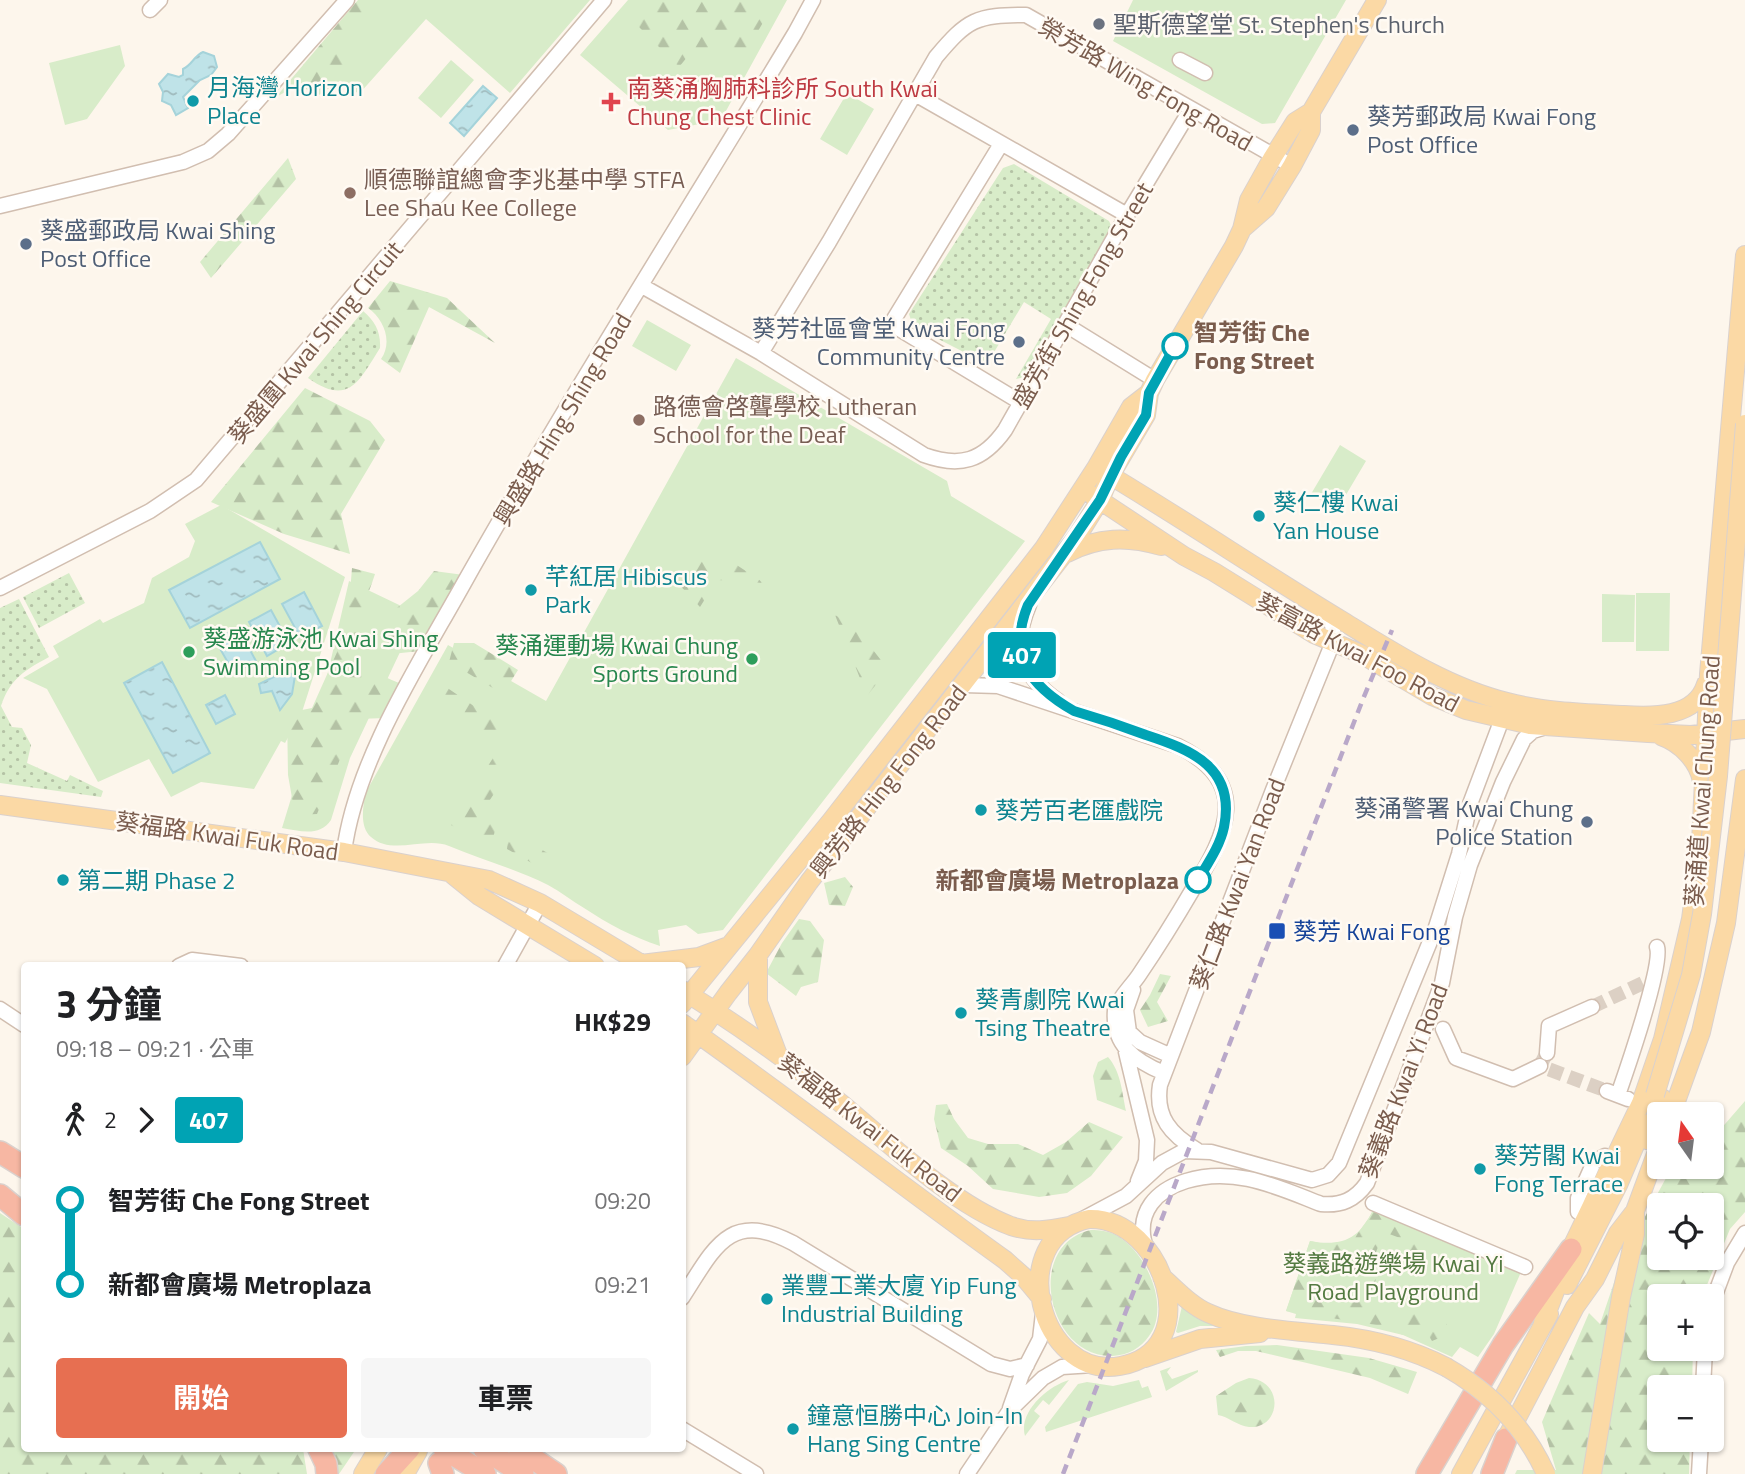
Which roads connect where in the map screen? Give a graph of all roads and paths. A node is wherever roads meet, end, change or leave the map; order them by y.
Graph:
1 (348, 0) edge
2 (604, 0) edge
3 (813, 0) edge
4 (1377, 0) edge
5 (1180, 60) dead end
6 (1205, 73) dead end
7 (915, 94) junction
8 (1191, 110) junction
9 (1311, 112) junction
10 (1001, 144) junction
11 (1273, 157) junction
12 (1292, 166) junction
13 (0, 206) edge
14 (1127, 215) junction
15 (1242, 229) junction
16 (1745, 255) edge
17 (642, 286) junction
18 (1066, 326) junction
19 (761, 353) junction
20 (1152, 386) junction
21 (1020, 402) junction
22 (1745, 424) edge
23 (1103, 472) junction
24 (1083, 489) junction
25 (1100, 500) junction
26 (1745, 526) edge
27 (1064, 555) junction
28 (1184, 556) junction
29 (0, 588) edge
30 (1039, 588) junction
31 (1323, 609) junction
32 (1333, 642) junction
33 (1709, 674) junction
34 (964, 685) junction
35 (1074, 711) junction
36 (1505, 711) junction
37 (1552, 726) junction
38 (1745, 729) edge
39 (1648, 733) junction
40 (1705, 733) junction
41 (1745, 779) edge
42 (1745, 786) edge
43 (0, 805) edge
44 (1703, 806) junction
45 (344, 852) junction
46 (453, 875) junction
47 (540, 904) junction
48 (528, 925) junction
49 (728, 946) junction
50 (1657, 947) dead end
51 (758, 956) junction
52 (188, 962) edge
53 (208, 962) edge
54 (507, 962) edge
55 (588, 962) edge
56 (638, 962) edge
57 (664, 962) edge
58 (1137, 978) junction
59 (686, 995) edge
60 (686, 996) edge
61 (1403, 1006) junction
62 (1592, 1007) tunnel mouth
63 (0, 1009) edge
64 (716, 1011) junction
65 (1430, 1017) junction
66 (21, 1023) edge
67 (686, 1027) edge
68 (1444, 1030) dead end
69 (699, 1035) junction
70 (1124, 1049) junction
71 (686, 1053) edge
72 (778, 1055) junction
73 (1171, 1056) junction
74 (1164, 1073) junction
75 (1618, 1095) dead end
76 (1658, 1096) junction
77 (1676, 1102) edge
78 (1197, 1150) junction
79 (1605, 1156) dead end
80 (1647, 1178) edge
81 (0, 1185) edge
82 (0, 1195) edge
83 (1126, 1196) junction
84 (21, 1197) edge
85 (1373, 1203) dead end
86 (1635, 1211) junction
87 (21, 1212) edge
88 (1578, 1212) dead end
89 (1074, 1224) junction
90 (1745, 1233) edge
91 (1571, 1249) junction
92 (1148, 1251) junction
93 (1525, 1267) dead end
94 (1162, 1276) junction
95 (1719, 1284) edge
96 (686, 1292) edge
97 (1043, 1305) junction
98 (1576, 1307) junction
99 (1543, 1323) junction
100 (1288, 1331) junction
101 (1132, 1363) junction
102 (1093, 1364) junction
103 (1027, 1365) junction
104 (1010, 1410) junction
105 (686, 1432) edge
106 (1506, 1439) junction
107 (320, 1452) edge
108 (376, 1452) edge
109 (489, 1452) edge
110 (524, 1452) edge
111 (405, 1459) edge
112 (442, 1462) edge
113 (327, 1474) edge
114 (363, 1474) edge
115 (386, 1474) edge
116 (485, 1474) edge
117 (523, 1474) edge
118 (556, 1474) edge
119 (756, 1474) edge
120 (967, 1474) edge
121 (1427, 1474) edge
122 (1461, 1474) edge
123 (1483, 1474) edge
124 (1492, 1474) edge
125 (1546, 1474) edge
126 (1592, 1474) edge

1 - 13 street
2 - 29 street, 葵盛圍 Kwai Shing Circuit
3 - 17 street, 興盛路 Hing Shing Road
4 - 9 main road, 興芳路 Hing Fong Road
5 - 6 street
7 - 8 street, 榮芳路 Wing Fong Road
7 - 10 street
7 - 19 street, 榮芳路 Wing Fong Road
8 - 11 street, 榮芳路 Wing Fong Road
8 - 14 street, 盛芳街 Shing Fong Street
9 - 11 main road, 興芳路 Hing Fong Road
9 - 12 main road, 興芳路 Hing Fong Road
10 - 14 street
10 - 21 street
11 - 12 street, 榮芳路 Wing Fong Road
11 - 15 main road, 興芳路 Hing Fong Road
12 - 15 main road, 興芳路 Hing Fong Road
14 - 18 street, 盛芳街 Shing Fong Street
15 - 20 main road, 興芳路 Hing Fong Road
16 - 33 main road, 葵涌道 Kwai Chung Road
17 - 19 street
17 - 45 street, 興盛路 Hing Shing Road
18 - 20 street
18 - 21 street, 盛芳街 Shing Fong Street
19 - 21 street, 盛芳街 Shing Fong Street
20 - 23 main road, 興芳路 Hing Fong Road
22 - 76 main road, 葵涌道 Kwai Chung Road, bridge
23 - 24 main road, 興芳路 Hing Fong Road
23 - 25 main road, 興芳路 Hing Fong Road
23 - 31 main road, 葵富路 Kwai Foo Road
24 - 25 main road, 葵富路 Kwai Foo Road
24 - 49 main road, 興芳路 Hing Fong Road
25 - 27 main road, 興芳路 Hing Fong Road
25 - 28 main road, 葵富路 Kwai Foo Road
26 - 76 main road, 葵涌道 Kwai Chung Road
27 - 28 main road
27 - 30 main road, 興芳路 Hing Fong Road
28 - 32 main road, 葵富路 Kwai Foo Road
30 - 34 main road, 興芳路 Hing Fong Road
30 - 35 street
31 - 32 street
31 - 36 main road, 葵富路 Kwai Foo Road
32 - 36 main road, 葵富路 Kwai Foo Road
32 - 73 street, 葵仁路 Kwai Yan Road
33 - 36 main road, 葵富路 Kwai Foo Road
33 - 40 main road, 葵涌道 Kwai Chung Road
34 - 35 street
34 - 51 main road, 興芳路 Hing Fong Road
35 - 58 street
36 - 37 main road, 葵富路 Kwai Foo Road
36 - 61 street, 葵義路 Kwai Yi Road
37 - 39 main road, 葵富路 Kwai Foo Road
37 - 65 street, 葵義路 Kwai Yi Road
38 - 40 main road, 葵富路 Kwai Foo Road
39 - 40 main road, 葵富路 Kwai Foo Road
39 - 44 main road
40 - 44 main road, 葵涌道 Kwai Chung Road
41 - 42 main road, 葵涌道 Kwai Chung Road
42 - 77 main road, 葵涌道 Kwai Chung Road
43 - 45 main road, 葵福路 Kwai Fuk Road
44 - 91 main road, 葵涌道 Kwai Chung Road
45 - 46 main road, 葵福路 Kwai Fuk Road
46 - 47 main road, 葵福路 Kwai Fuk Road
46 - 48 main road, 葵福路 Kwai Fuk Road
47 - 48 street
47 - 56 main road, 葵福路 Kwai Fuk Road
48 - 54 street
48 - 55 main road, 葵福路 Kwai Fuk Road
49 - 57 main road
49 - 59 main road, 興芳路 Hing Fong Road
50 - 75 street
51 - 64 main road, 興芳路 Hing Fong Road
51 - 72 main road
52 - 53 street
58 - 70 street
58 - 73 street
60 - 64 main road, 葵福路 Kwai Fuk Road
61 - 65 street
61 - 78 street, 葵義路 Kwai Yi Road
62 - 68 street
63 - 66 street
64 - 69 main road, 興芳路 Hing Fong Road
64 - 72 main road, 葵福路 Kwai Fuk Road
65 - 92 street, 葵義路 Kwai Yi Road
67 - 69 main road, 葵福路 Kwai Fuk Road
69 - 71 main road, 興芳路 Hing Fong Road
69 - 97 main road, 葵福路 Kwai Fuk Road
70 - 74 street
70 - 83 street
72 - 89 main road, 葵福路 Kwai Fuk Road
73 - 74 street, 葵仁路 Kwai Yan Road
74 - 78 street, 葵仁路 Kwai Yan Road
76 - 98 main road, 葵涌道 Kwai Chung Road
76 - 99 main road, 葵涌道 Kwai Chung Road
78 - 83 street
79 - 88 street
80 - 86 main road, 葵涌道 Kwai Chung Road
81 - 84 highway
82 - 87 highway
83 - 89 street
85 - 93 street
86 - 98 main road, 葵涌道 Kwai Chung Road
86 - 126 main road
89 - 92 main road
89 - 97 main road
90 - 95 street
91 - 99 main road, 葵涌道 Kwai Chung Road
91 - 121 highway
92 - 94 main road
94 - 100 main road
94 - 101 main road
96 - 103 street
97 - 102 main road
97 - 103 street
98 - 106 main road, 葵涌道 Kwai Chung Road
99 - 122 main road, 葵涌道 Kwai Chung Road
100 - 101 main road
100 - 125 main road, bridge
101 - 102 main road
102 - 104 street
103 - 104 street
104 - 120 street
105 - 119 street
106 - 123 main road, 葵涌道 Kwai Chung Road
106 - 124 highway
107 - 113 highway
108 - 114 main road
109 - 117 highway
110 - 118 highway
111 - 115 highway
112 - 116 highway

